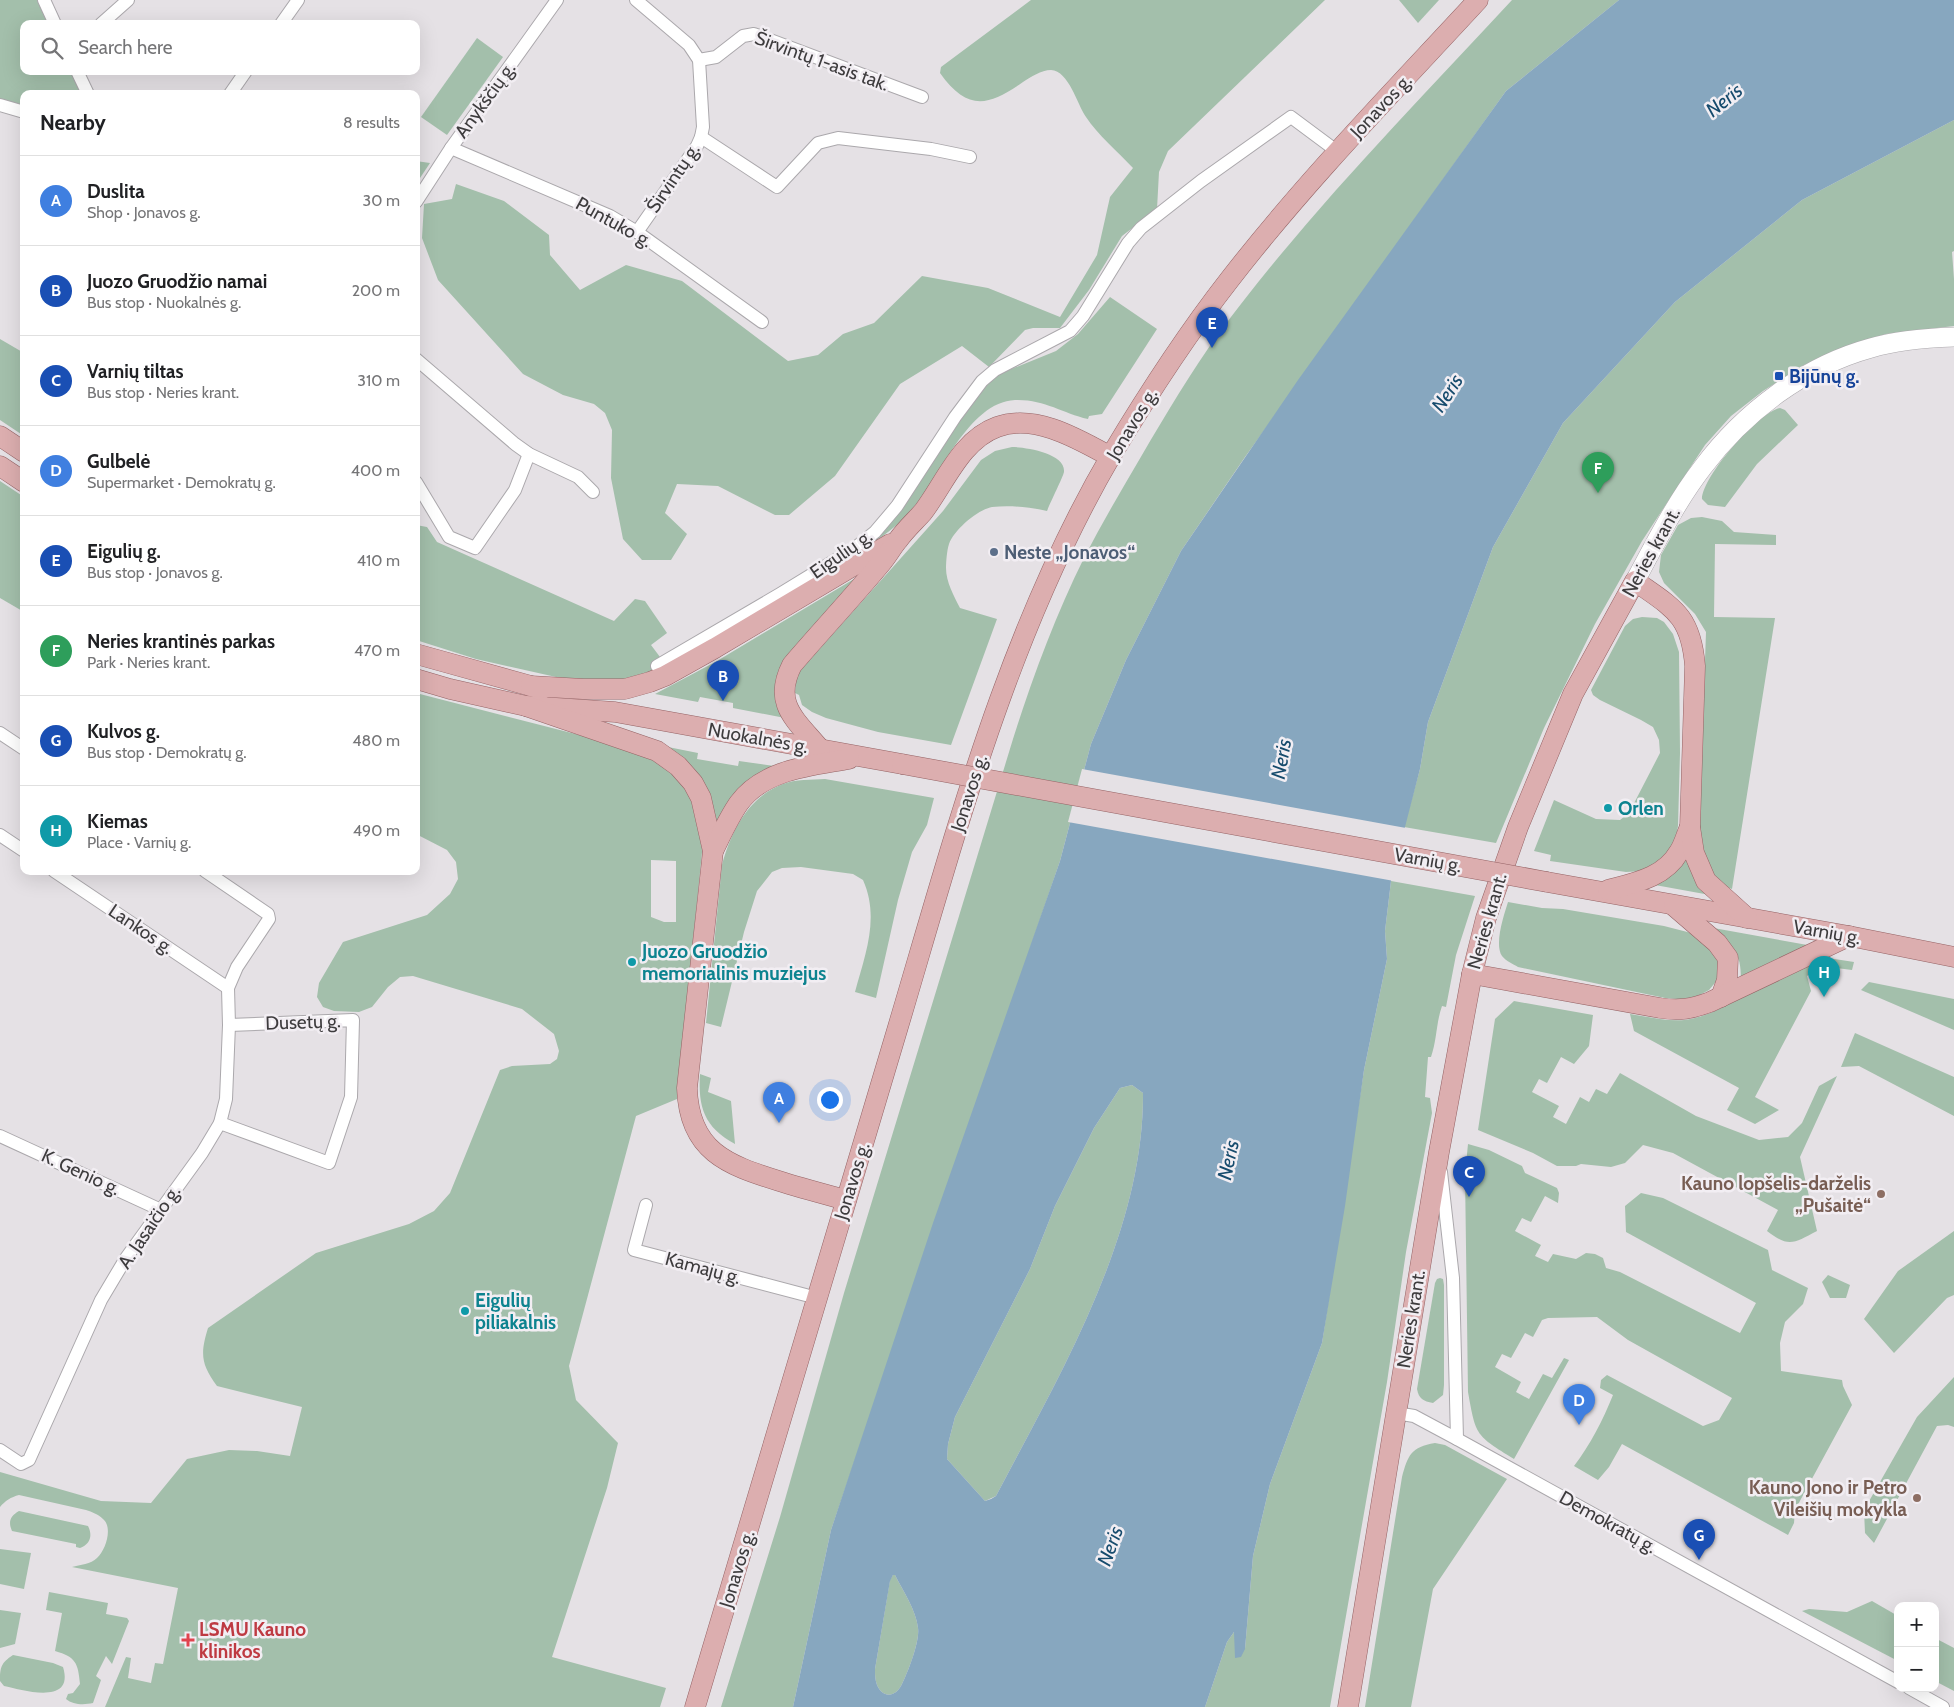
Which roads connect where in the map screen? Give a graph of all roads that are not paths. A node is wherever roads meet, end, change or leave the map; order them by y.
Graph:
1 (44, 0) edge
2 (128, 0) edge
3 (298, 0) edge
4 (557, 0) edge
5 (636, 0) edge
6 (1478, 0) edge
7 (53, 20) edge
8 (106, 20) edge
9 (284, 20) edge
10 (699, 60) junction
11 (79, 75) edge
12 (243, 75) edge
13 (86, 90) edge
14 (233, 90) edge
15 (922, 97) dead end
16 (0, 105) edge
17 (20, 111) edge
18 (701, 137) junction
19 (451, 148) junction
20 (1338, 152) junction
21 (970, 157) dead end
22 (420, 196) edge
23 (637, 232) junction
24 (762, 322) dead end
25 (1954, 337) edge
26 (420, 362) edge
27 (0, 436) edge
28 (20, 449) edge
29 (529, 454) junction
30 (1111, 457) junction
31 (0, 466) edge
32 (20, 479) edge
33 (420, 489) edge
34 (593, 492) dead end
35 (898, 539) junction
36 (1635, 581) junction
37 (712, 642) junction
38 (420, 655) edge
39 (657, 666) dead end
40 (420, 680) edge
41 (531, 686) junction
42 (526, 706) junction
43 (615, 712) junction
44 (0, 733) edge
45 (20, 746) edge
46 (820, 749) junction
47 (861, 757) junction
48 (902, 764) joint
49 (1690, 827) junction
50 (0, 835) edge
51 (20, 848) edge
52 (713, 851) junction
53 (60, 875) edge
54 (211, 875) edge
55 (1602, 892) junction
56 (1673, 904) junction
57 (1747, 918) junction
58 (1849, 936) junction
59 (1954, 957) edge
60 (1472, 974) junction
61 (228, 988) junction
62 (1721, 997) junction
63 (229, 1025) junction
64 (220, 1123) junction
65 (0, 1136) edge
66 (1439, 1152) junction
67 (846, 1200) junction
68 (646, 1205) dead end
69 (161, 1210) junction
70 (817, 1298) junction
71 (1396, 1413) junction
72 (1457, 1439) junction
73 (0, 1450) edge
74 (1894, 1680) edge
75 (1916, 1692) edge
76 (695, 1707) edge
77 (1348, 1707) edge
78 (1943, 1707) edge

1 - 7 street
2 - 8 street
3 - 9 street
4 - 19 street, Anykščių g.
5 - 10 street
6 - 20 main road, Jonavos g.
10 - 15 street, Širvintų 1-asis tak.
10 - 18 street, Širvintų g.
11 - 13 street
12 - 14 street
16 - 17 street
18 - 21 street
18 - 23 street, Širvintų g.
19 - 22 street, Anykščių g.
19 - 23 street, Puntuko g.
20 - 30 main road, Jonavos g.
20 - 37 street, Eigulių g.
23 - 24 street, Puntuko g.
25 - 36 main road, Neries krant.
26 - 29 street
27 - 28 main road
29 - 33 street
29 - 34 street
30 - 35 main road
30 - 67 main road, Jonavos g.
31 - 32 main road
35 - 37 main road
35 - 46 main road
36 - 49 main road
36 - 60 main road, Neries krant.
37 - 39 street, Eigulių g.
37 - 41 main road
38 - 41 main road, Nuokalnės g.
40 - 42 main road, Nuokalnės g.
41 - 43 main road, Nuokalnės g.
42 - 43 main road, Nuokalnės g.
42 - 52 main road
43 - 46 main road, Nuokalnės g.
44 - 45 street
46 - 47 main road, Nuokalnės g.
47 - 48 main road, Nuokalnės g.
47 - 52 main road
48 - 55 main road, Varnių g., bridge
49 - 55 main road
49 - 57 main road
50 - 51 street
52 - 67 main road
53 - 61 street, Lankos g.
54 - 61 street
55 - 56 main road, Varnių g.
56 - 57 main road, Varnių g.
56 - 62 main road
57 - 58 main road, Varnių g.
58 - 59 main road, Varnių g.
58 - 62 main road
60 - 62 main road
60 - 66 main road, Neries krant.
61 - 63 street, A. Jasaičio g.
63 - 64 street, A. Jasaičio g.
63 - 64 street, Dusetų g.
64 - 69 street, A. Jasaičio g.
65 - 69 street, K. Genio g.
66 - 71 main road, Neries krant.
66 - 72 street
67 - 70 main road, Jonavos g.
68 - 70 street, Kamajų g.
69 - 73 street, A. Jasaičio g.
70 - 76 main road, Jonavos g.
71 - 72 street, Demokratų g.
71 - 77 main road, Neries krant.
72 - 74 street, Demokratų g.
75 - 78 street

